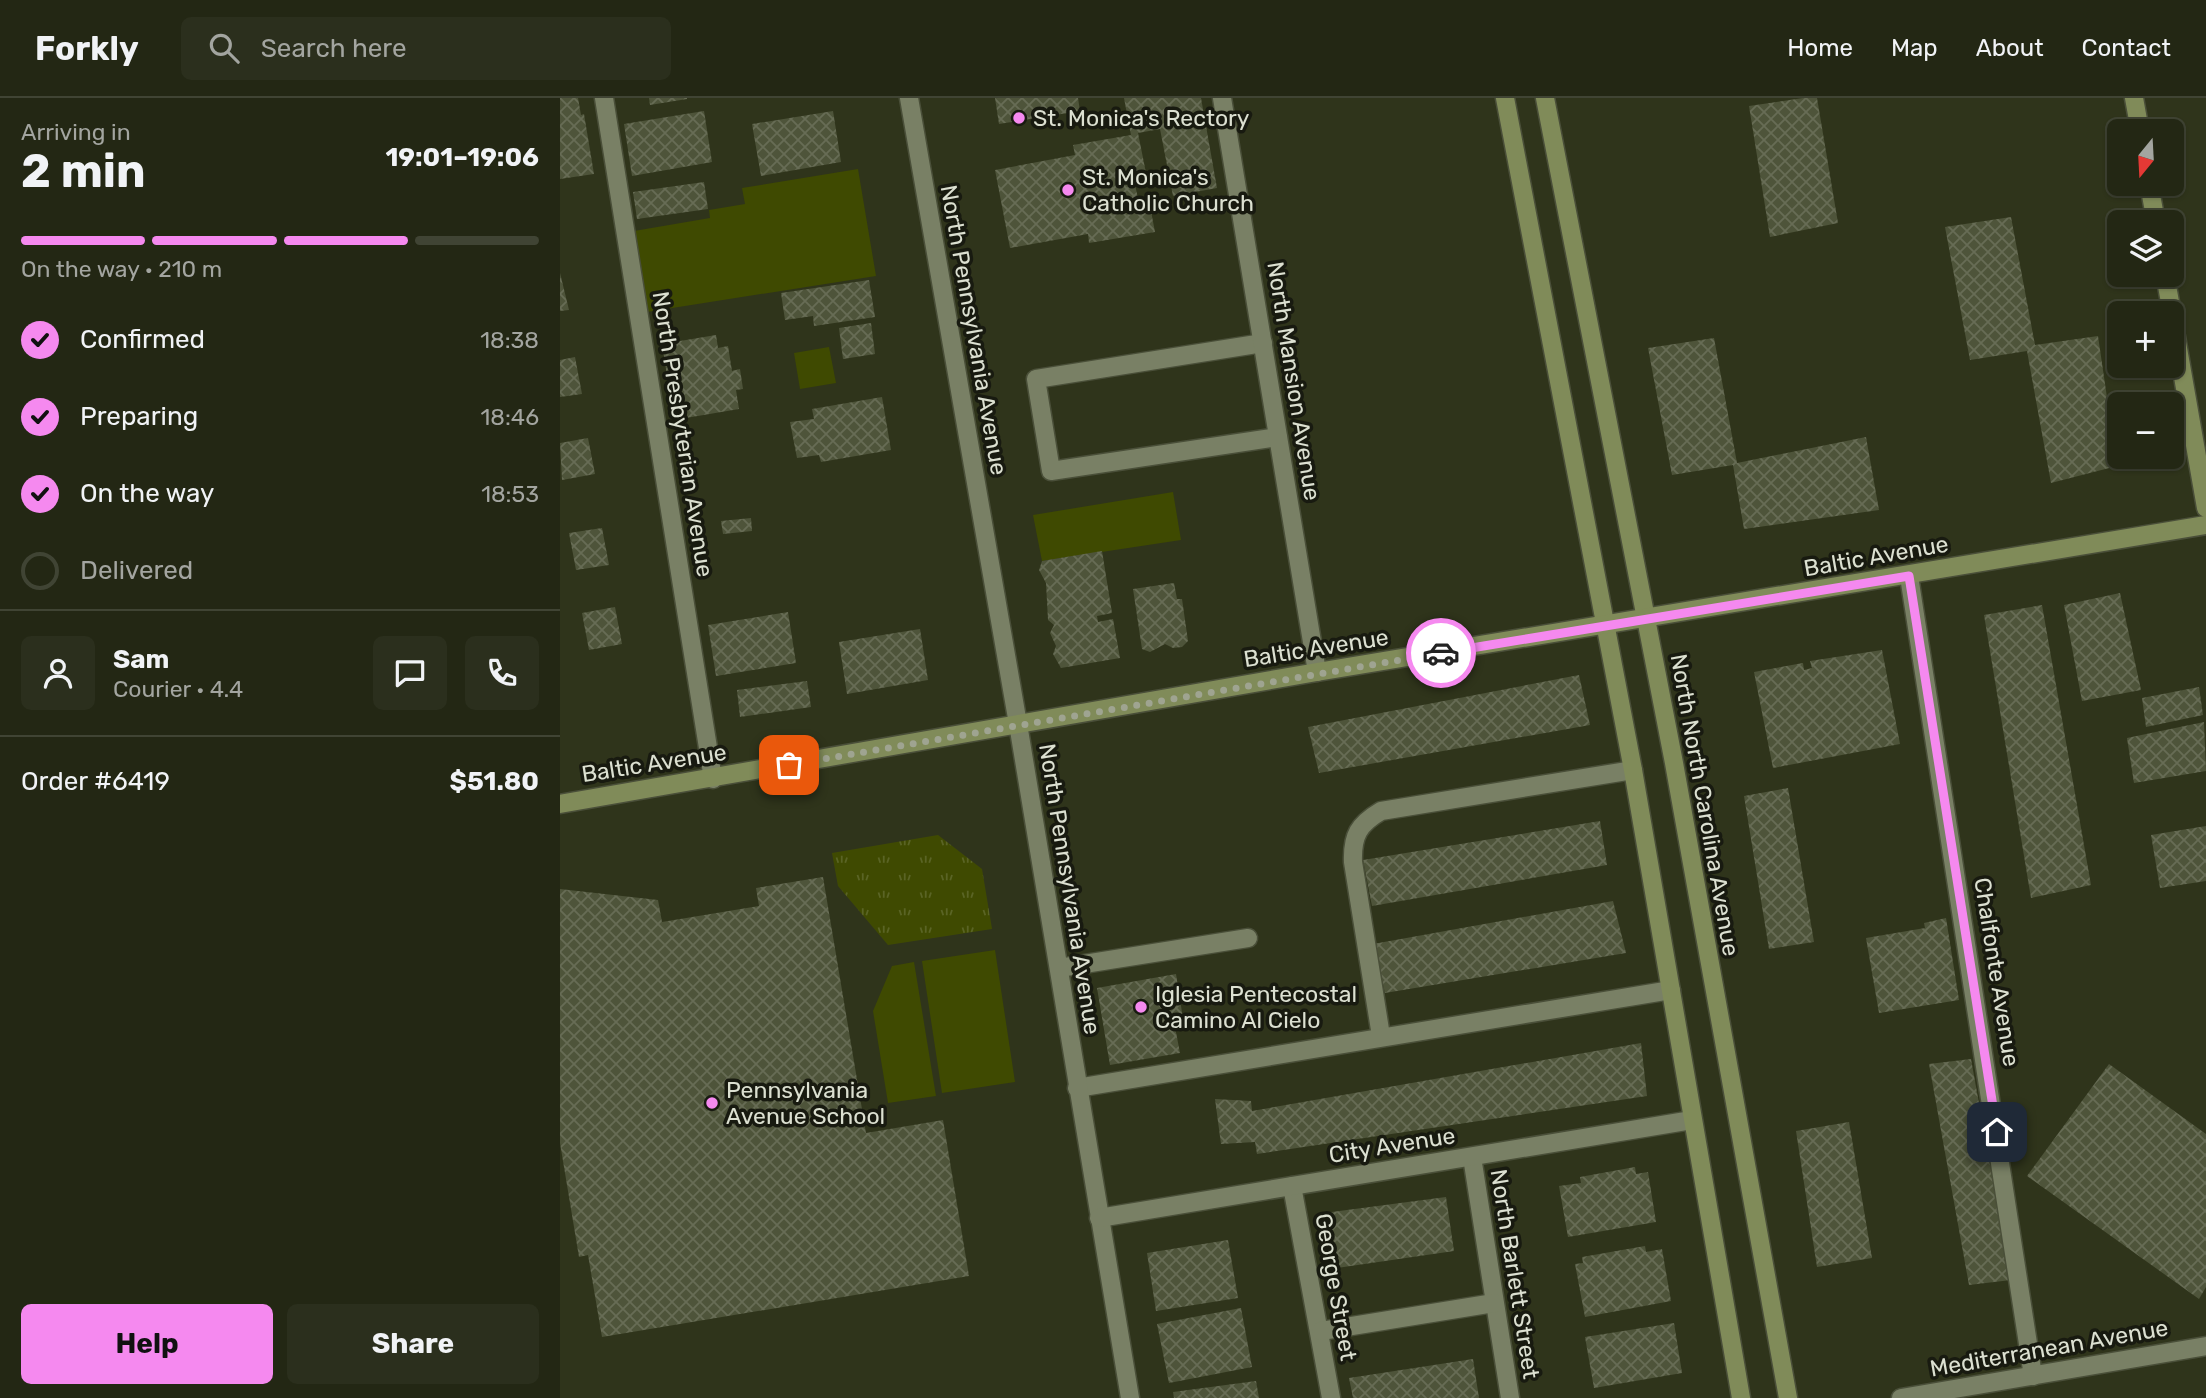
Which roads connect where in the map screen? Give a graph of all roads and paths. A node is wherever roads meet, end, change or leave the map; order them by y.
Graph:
1 (604, 98) edge
2 (909, 98) edge
3 (1222, 98) edge
4 (1505, 98) edge
5 (1545, 98) edge
6 (2134, 98) edge
7 (2138, 119) edge
8 (1263, 343) junction
9 (2183, 378) edge
10 (1278, 438) junction
11 (2206, 508) edge
12 (2206, 526) edge
13 (1909, 576) junction
14 (1645, 619) junction
15 (1606, 626) junction
16 (1317, 672) junction
17 (1018, 724) junction
18 (1633, 771) junction
19 (713, 779) junction
20 (560, 804) edge
21 (1248, 938) dead end
22 (1059, 968) junction
23 (1671, 990) junction
24 (1381, 1036) junction
25 (1077, 1088) junction
26 (1692, 1120) junction
27 (1472, 1157) junction
28 (1292, 1186) junction
29 (1099, 1218) junction
30 (1494, 1303) junction
31 (1321, 1331) junction
32 (2206, 1346) edge
33 (2033, 1376) junction
34 (1130, 1398) edge
35 (1331, 1398) edge
36 (1510, 1398) edge
37 (1741, 1398) edge
38 (1788, 1398) edge
39 (1901, 1398) edge

1 - 19 street, North Presbyterian Avenue
2 - 17 street, North Pennsylvania Avenue
3 - 8 street, North Mansion Avenue
4 - 15 street
5 - 14 street, North North Carolina Avenue
6 - 7 street
8 - 10 street, North Mansion Avenue
8 - 10 street
9 - 11 street
10 - 16 street, North Mansion Avenue
12 - 13 street, Baltic Avenue
13 - 14 street, Baltic Avenue
13 - 33 street, Chalfonte Avenue
14 - 15 street, Baltic Avenue
14 - 38 street, North North Carolina Avenue
15 - 16 street, Baltic Avenue
15 - 18 street
16 - 17 street, Baltic Avenue
17 - 19 street, Baltic Avenue
17 - 22 street, North Pennsylvania Avenue
18 - 23 street
18 - 24 street
19 - 20 street, Baltic Avenue
21 - 22 street
22 - 25 street, North Pennsylvania Avenue
23 - 24 street
23 - 26 street
24 - 25 street
25 - 29 street, North Pennsylvania Avenue
26 - 27 street, City Avenue
26 - 37 street
27 - 28 street, City Avenue
27 - 30 street, North Barlett Street
28 - 29 street, City Avenue
28 - 31 street, George Street
29 - 34 street, North Pennsylvania Avenue
30 - 31 street
30 - 36 street, North Barlett Street
31 - 35 street, George Street
32 - 33 street, Mediterranean Avenue
33 - 39 street, Mediterranean Avenue

